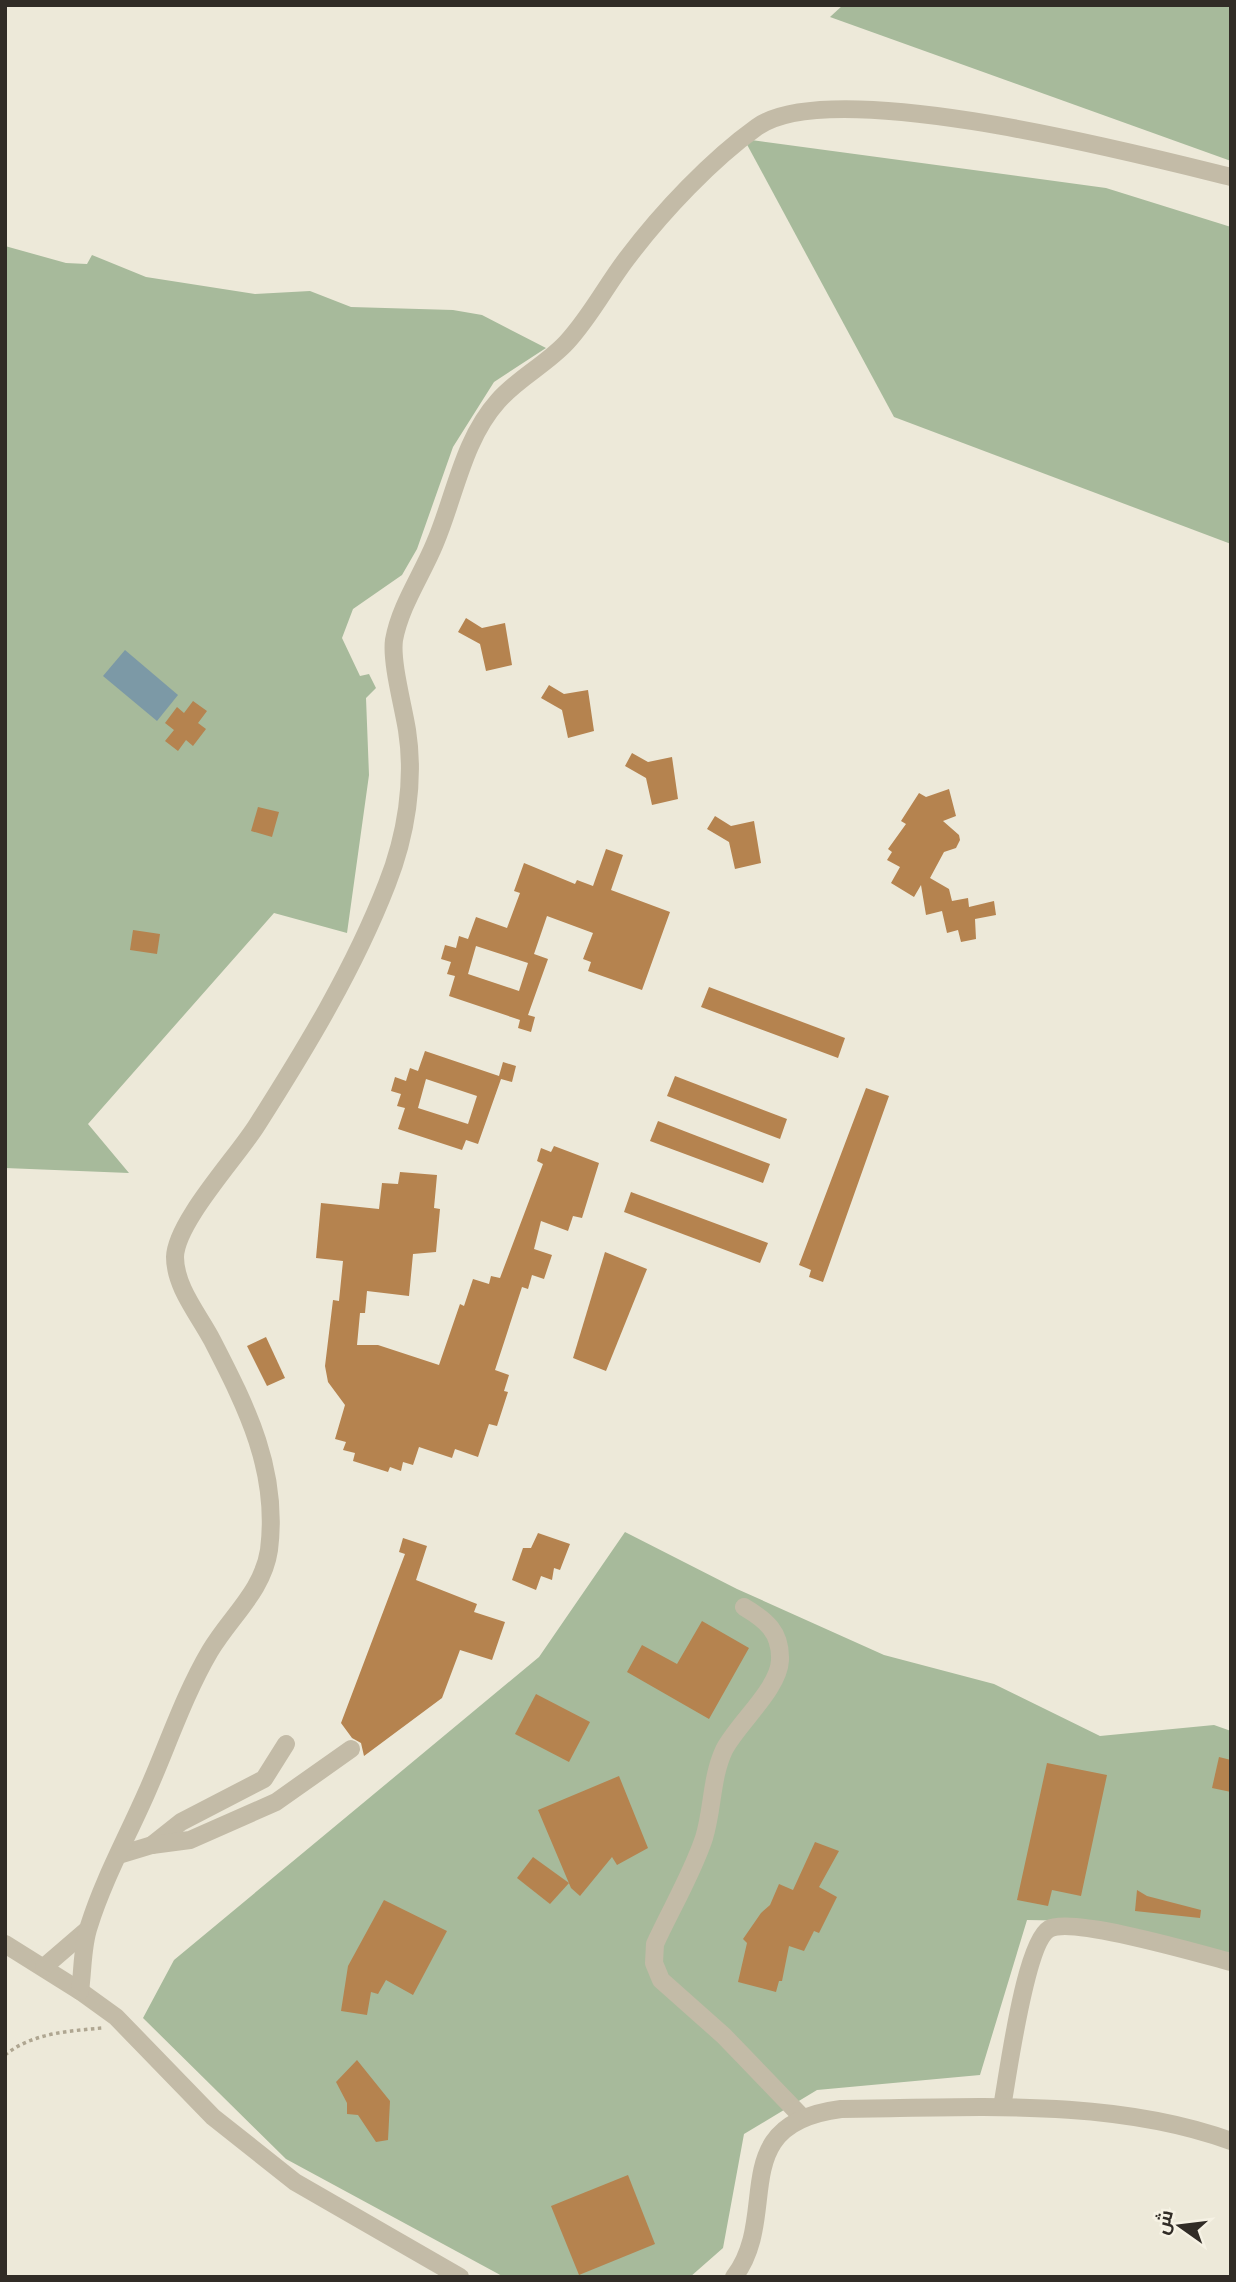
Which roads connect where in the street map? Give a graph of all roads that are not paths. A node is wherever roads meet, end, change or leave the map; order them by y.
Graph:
1 (1231, 177) edge
2 (744, 1607) dead end
3 (286, 1744) dead end
4 (351, 1749) dead end
5 (264, 1779) junction
6 (276, 1802) junction
7 (152, 1845) junction
8 (119, 1855) junction
9 (87, 1930) junction
10 (5, 1944) edge
11 (1231, 1962) edge
12 (44, 1967) junction
13 (80, 1990) junction
14 (1002, 2107) junction
15 (803, 2118) junction
16 (1231, 2141) edge
17 (460, 2277) edge
18 (734, 2277) edge

1 - 8 street
2 - 15 street
3 - 5 street
4 - 6 street
5 - 6 street
5 - 7 street
6 - 7 street
7 - 8 street
8 - 9 street
9 - 12 street
9 - 13 street
10 - 12 street
11 - 14 street
12 - 13 street
13 - 17 street
14 - 15 street
14 - 16 street
15 - 18 street

